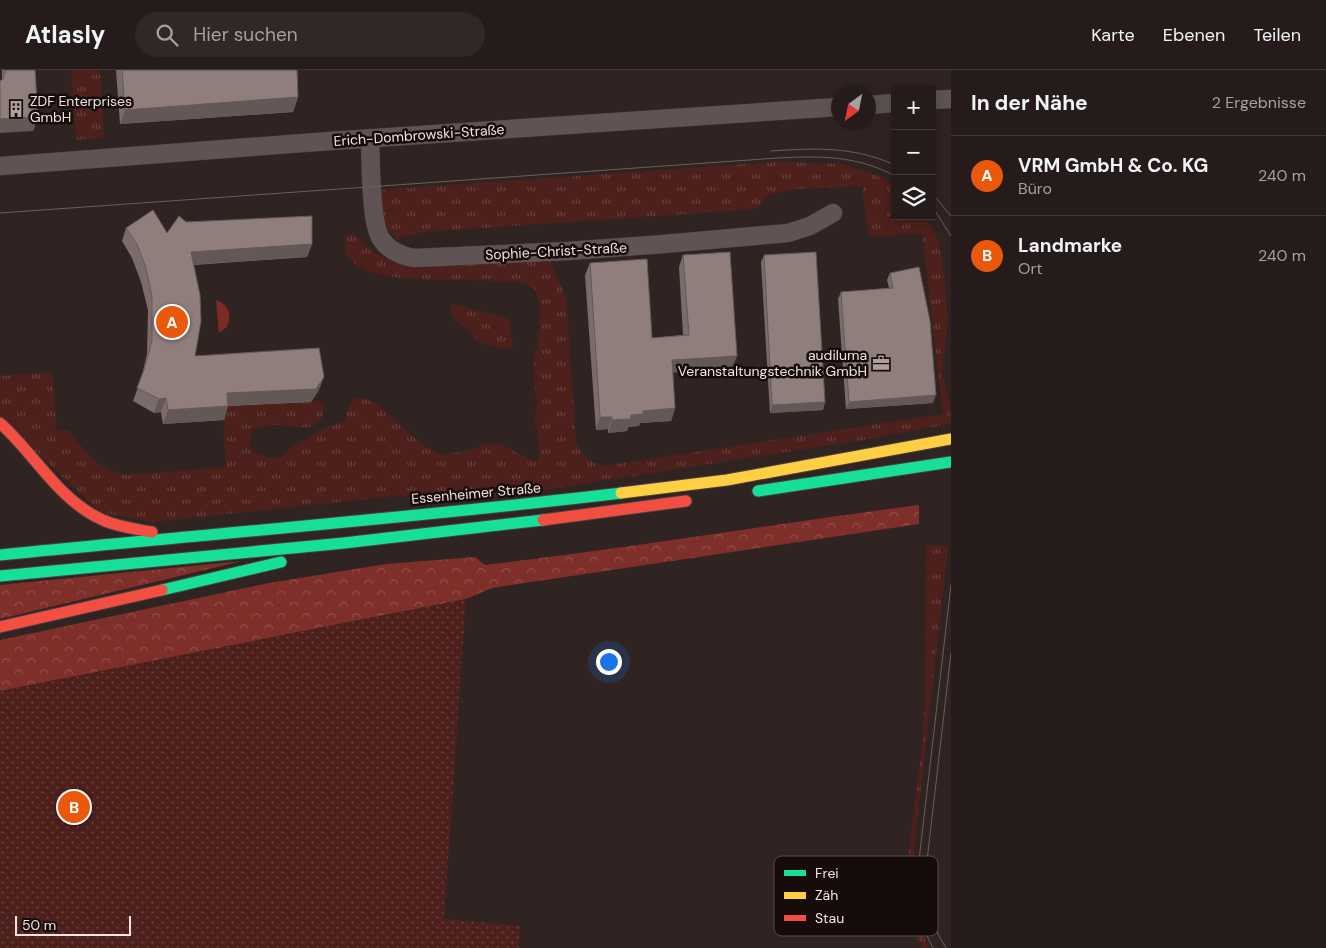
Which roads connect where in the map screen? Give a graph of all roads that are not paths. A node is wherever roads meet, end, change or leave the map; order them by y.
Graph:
1 (951, 99) edge
2 (936, 100) edge
3 (891, 103) edge
4 (876, 104) edge
5 (831, 107) edge
6 (370, 138) junction
7 (0, 166) edge
8 (833, 212) dead end
9 (0, 423) edge
10 (951, 439) edge
11 (951, 462) edge
12 (750, 492) dead end
13 (702, 499) dead end
14 (174, 537) junction
15 (361, 541) junction
16 (0, 555) edge
17 (0, 576) edge
18 (0, 627) edge

1 - 2 street
3 - 4 street
5 - 6 street, Erich-Dombrowski-Straße
6 - 7 street, Erich-Dombrowski-Straße
6 - 8 street, Sophie-Christ-Straße
9 - 14 main road
10 - 14 main road, Essenheimer Straße
11 - 12 main road
13 - 15 main road
14 - 16 main road, Essenheimer Straße
15 - 17 main road
15 - 18 main road

